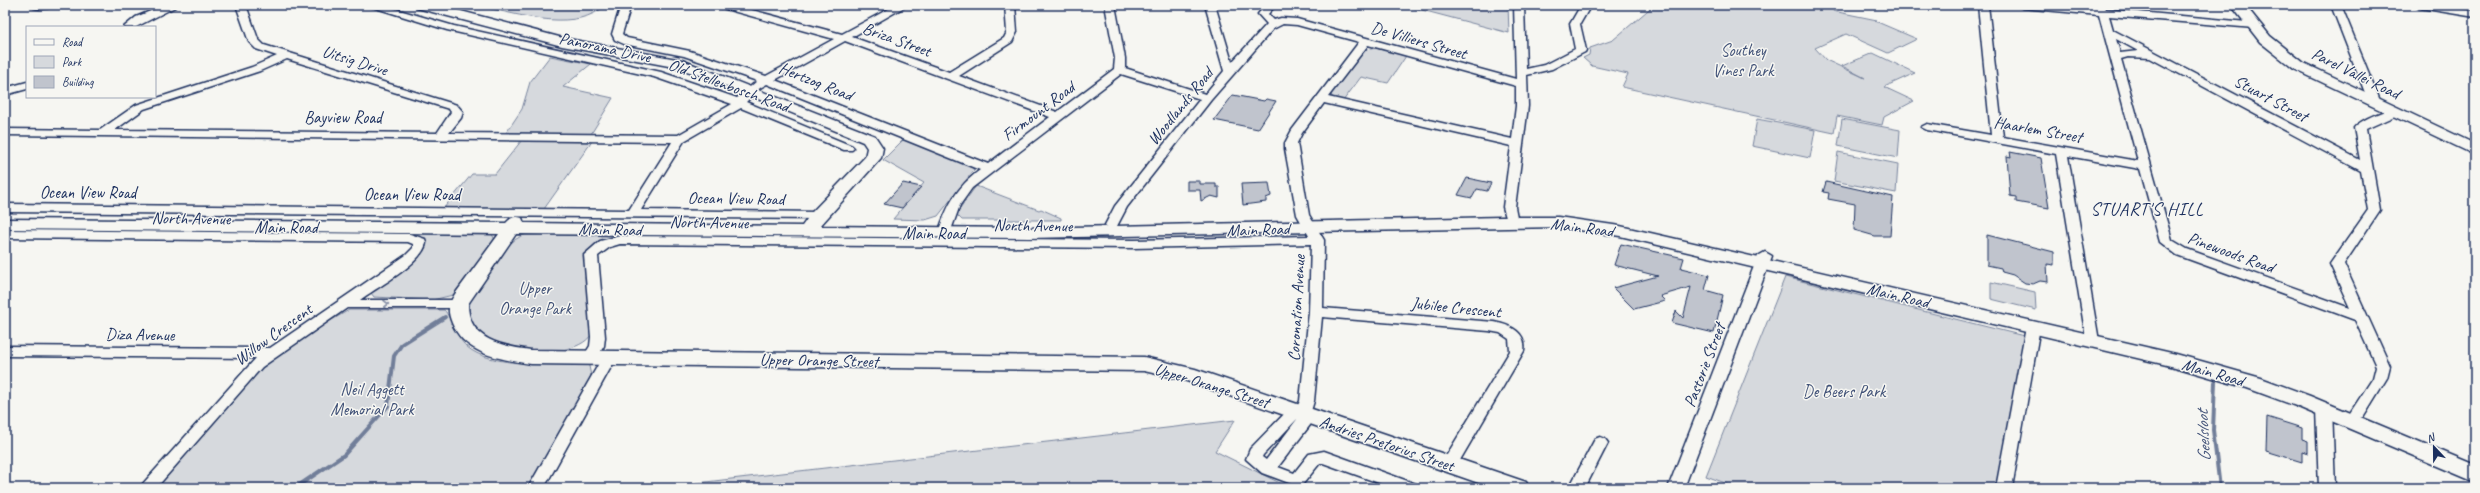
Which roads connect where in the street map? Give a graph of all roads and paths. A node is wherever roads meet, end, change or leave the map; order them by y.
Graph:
1 (34, 5) edge
2 (48, 5) edge
3 (174, 5) edge
4 (241, 5) edge
5 (371, 5) edge
6 (422, 5) edge
7 (626, 5) edge
8 (722, 5) edge
9 (903, 5) edge
10 (1010, 5) edge
11 (1110, 5) edge
12 (1210, 5) edge
13 (1271, 5) edge
14 (1519, 5) edge
15 (1586, 5) edge
16 (1983, 5) edge
17 (2022, 5) edge
18 (2238, 5) edge
19 (2336, 5) edge
20 (2420, 5) edge
21 (45, 6) edge
22 (2101, 8) edge
23 (2475, 14) edge
24 (1272, 24) junction
25 (2254, 25) junction
26 (130, 26) edge
27 (2108, 31) junction
28 (842, 38) junction
29 (1366, 41) junction
30 (1223, 50) junction
31 (1247, 54) junction
32 (285, 56) junction
33 (2115, 57) junction
34 (2158, 57) junction
35 (1119, 70) junction
36 (1230, 72) junction
37 (1522, 73) junction
38 (951, 76) junction
39 (766, 80) junction
40 (1522, 84) junction
41 (26, 85) edge
42 (2336, 85) junction
43 (2369, 87) junction
44 (752, 91) junction
45 (5, 92) edge
46 (1207, 98) junction
47 (1321, 99) junction
48 (739, 103) junction
49 (2375, 103) junction
50 (2395, 112) junction
51 (1058, 116) junction
52 (1927, 127) dead end
53 (5, 132) edge
54 (103, 133) junction
55 (441, 135) junction
56 (680, 138) junction
57 (1997, 139) junction
58 (1517, 144) junction
59 (848, 148) dead end
60 (2475, 150) edge
61 (2061, 151) junction
62 (2144, 166) junction
63 (990, 168) junction
64 (2367, 169) junction
65 (5, 208) edge
66 (633, 214) junction
67 (5, 217) edge
68 (1511, 217) junction
69 (5, 224) edge
70 (812, 224) junction
71 (514, 225) junction
72 (1111, 225) junction
73 (945, 229) junction
74 (1311, 229) junction
75 (5, 234) edge
76 (421, 245) joint
77 (1764, 260) junction
78 (347, 304) junction
79 (458, 304) junction
80 (1316, 312) junction
81 (2361, 317) junction
82 (2033, 327) junction
83 (2091, 335) junction
84 (5, 351) edge
85 (274, 353) junction
86 (599, 357) junction
87 (2324, 409) junction
88 (2358, 413) junction
89 (1302, 414) junction
90 (1600, 443) dead end
91 (2475, 462) edge
92 (1450, 463) junction
93 (1268, 469) junction
94 (2475, 474) edge
95 (147, 488) edge
96 (536, 488) edge
97 (1410, 488) edge
98 (1518, 488) edge
99 (1577, 488) edge
100 (1676, 488) edge
101 (2004, 488) edge
102 (2327, 488) edge

1 - 21 street
2 - 21 street
3 - 26 street
4 - 32 street, Uitsig Drive
5 - 48 street, Panorama Drive
6 - 44 main road, Old Stellenbosch Road
7 - 39 street, Hertzog Road
8 - 28 street, Briza Street
9 - 28 street
10 - 38 street
11 - 35 street
12 - 30 street
13 - 24 street
14 - 37 street
15 - 37 street
16 - 57 street
17 - 22 street
18 - 25 main road, Parel Vallei Road
19 - 43 street
20 - 23 street
22 - 25 street
22 - 27 street, Pinewoods Road
24 - 29 street, De Villiers Street
24 - 31 street, Woodlands Road
25 - 42 main road, Parel Vallei Road
27 - 33 street, Pinewoods Road
27 - 34 street, Stuart Street
28 - 38 street, Briza Street
28 - 39 street
29 - 40 street, De Villiers Street
29 - 47 street, Coronation Avenue
30 - 31 street
30 - 36 street
31 - 36 street, Woodlands Road
32 - 54 street
32 - 55 street, Uitsig Drive
33 - 34 street, Stuart Street
33 - 62 street, Pinewoods Road
34 - 64 street, Stuart Street
35 - 46 street
35 - 51 street, Firmount Road
36 - 46 street, Woodlands Road
37 - 40 street
38 - 51 street, Briza Street
39 - 44 street
39 - 63 street, Hertzog Road
40 - 58 street
41 - 45 street
42 - 43 main road
42 - 49 main road, Parel Vallei Road
43 - 49 street
44 - 48 street
44 - 70 main road, Old Stellenbosch Road
46 - 72 street, Woodlands Road
47 - 58 street
47 - 74 street, Coronation Avenue
48 - 56 street
48 - 59 street, Panorama Drive
49 - 50 main road, Parel Vallei Road
50 - 60 main road, Parel Vallei Road
50 - 64 street
51 - 63 street, Firmount Road
52 - 57 street, Haarlem Street
53 - 54 street, Bayview Road
54 - 55 street, Bayview Road
55 - 56 street, Bayview Road
56 - 66 street
57 - 61 street, Haarlem Street
58 - 68 street
61 - 62 street, Haarlem Street
61 - 83 street
62 - 81 street, Pinewoods Road
63 - 73 street, Firmount Road
64 - 81 street
65 - 66 street, Ocean View Road
66 - 70 street, Ocean View Road
67 - 71 main road, Main Road
68 - 74 main road, Main Road
68 - 77 main road, Main Road
69 - 71 main road, Main Road
70 - 71 main road, Main Road
70 - 73 main road, Main Road
71 - 79 main road
72 - 73 main road, Main Road
72 - 74 main road, Main Road
73 - 74 main road, Main Road
74 - 80 street, Coronation Avenue
74 - 86 street, North Avenue
75 - 76 street, North Avenue
76 - 78 street, Willow Crescent
77 - 82 main road, Main Road
77 - 83 main road, Main Road
77 - 100 street, Pastorie Street
78 -> 79 street
78 - 85 street, Willow Crescent
79 - 86 main road, Upper Orange Street
80 - 89 street, Coronation Avenue
80 - 92 street, Jubilee Crescent
81 - 88 street
82 - 83 main road, Main Road
82 - 101 street
83 - 87 main road, Main Road
83 - 88 main road, Main Road
84 - 85 street, Diza Avenue
85 - 95 street, Willow Crescent
86 - 89 main road, Upper Orange Street
86 - 96 street
87 - 94 main road, Main Road
87 - 102 street
88 - 91 main road, Main Road
89 - 92 main road, Andries Pretorius Street
89 - 93 street
89 - 93 street
90 - 99 street
92 - 98 main road, Andries Pretorius Street
93 - 97 street

